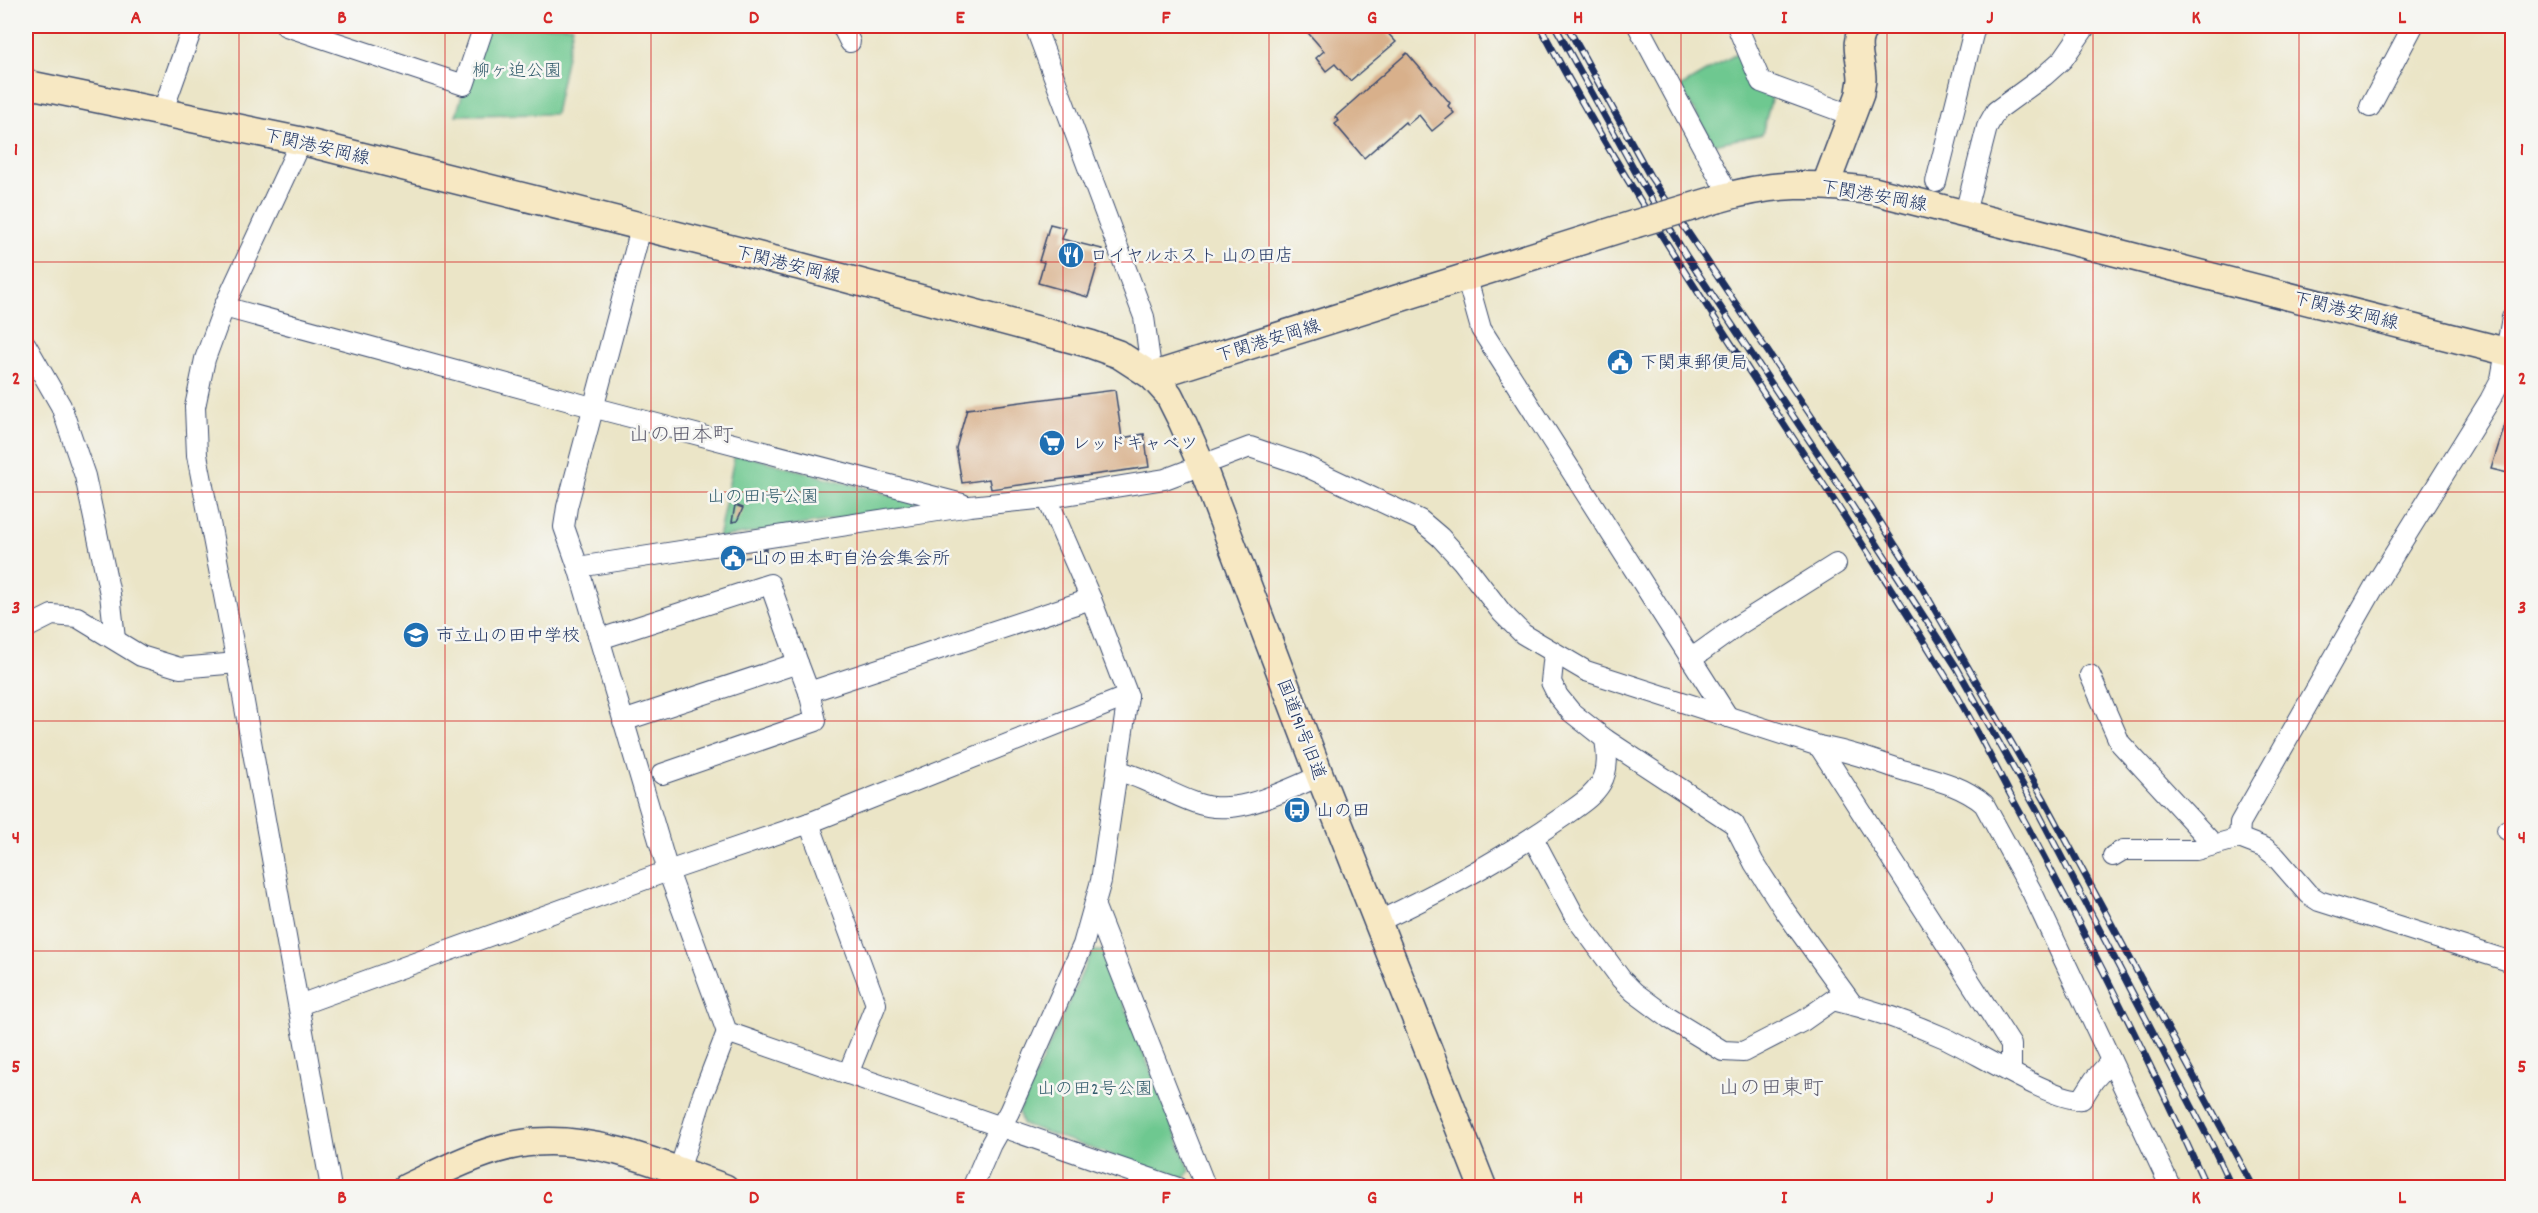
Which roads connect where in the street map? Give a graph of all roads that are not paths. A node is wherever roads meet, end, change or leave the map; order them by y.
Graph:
1 (193, 26) edge
2 (286, 26) edge
3 (484, 26) edge
4 (1035, 26) edge
5 (1638, 26) edge
6 (1737, 26) edge
7 (1975, 26) edge
8 (2086, 26) edge
9 (2413, 26) edge
10 (1861, 27) edge
11 (26, 84) edge
12 (2370, 107) dead end
13 (162, 113) junction
14 (1851, 116) junction
15 (301, 141) junction
16 (1936, 182) dead end
17 (1826, 184) junction
18 (1723, 197) junction
19 (1965, 213) junction
20 (641, 228) junction
21 (1467, 279) junction
22 (224, 307) junction
23 (2512, 318) edge
24 (26, 345) edge
25 (2510, 352) edge
26 (1152, 376) junction
27 (592, 407) junction
28 (1202, 466) junction
29 (1047, 498) junction
30 (970, 506) junction
31 (1836, 564) dead end
32 (578, 567) junction
33 (1091, 599) junction
34 (26, 628) edge
35 (115, 639) junction
36 (600, 639) junction
37 (1554, 653) junction
38 (1691, 659) junction
39 (237, 663) junction
40 (798, 663) junction
41 (2090, 675) dead end
42 (809, 692) junction
43 (1128, 696) junction
44 (1728, 717) junction
45 (623, 721) junction
46 (1605, 739) junction
47 (1819, 746) junction
48 (1119, 771) junction
49 (662, 774) dead end
50 (1320, 776) junction
51 (809, 823) junction
52 (1533, 838) junction
53 (2239, 838) junction
54 (2214, 845) junction
55 (2113, 856) dead end
56 (668, 871) junction
57 (1095, 907) junction
58 (1377, 922) junction
59 (2512, 962) edge
60 (299, 1005) junction
61 (1853, 1005) junction
62 (727, 1032) junction
63 (2111, 1061) junction
64 (2011, 1071) junction
65 (848, 1074) junction
66 (1000, 1127) junction
67 (679, 1171) junction
68 (331, 1188) edge
69 (406, 1188) edge
70 (725, 1188) edge
71 (972, 1188) edge
72 (1178, 1188) edge
73 (1206, 1188) edge
74 (1484, 1188) edge
75 (2171, 1188) edge

1 - 13 street
2 - 3 street
4 - 26 street
5 - 18 street
6 - 14 street
7 - 16 street
8 - 19 street
9 - 12 street
10 - 14 main road
11 - 13 main road, 下関港安岡線
13 - 15 main road, 下関港安岡線
14 - 17 main road
15 - 20 main road, 下関港安岡線
15 - 22 street
17 - 18 main road, 下関港安岡線
17 - 19 main road, 下関港安岡線
18 - 21 main road, 下関港安岡線, bridge
19 - 25 main road, 下関港安岡線
20 - 26 main road, 下関港安岡線
20 - 27 street
21 - 26 main road, 下関港安岡線
21 - 38 street
22 - 27 street
22 - 39 street
23 - 25 street
24 - 35 street
25 - 53 street
26 - 28 main road, 国道191号旧道
27 - 30 street
27 - 32 street
28 - 29 street
28 - 37 street
28 - 50 main road, 国道191号旧道
29 - 30 street
29 - 33 street
30 - 32 street
31 - 38 street
32 - 36 street
33 - 42 street
33 - 43 street
34 - 35 street
35 - 39 street
36 - 40 street
36 - 45 street
37 - 44 street
37 - 46 street
38 - 44 street
39 - 60 street
40 - 42 street
40 - 45 street
41 - 54 street
42 - 49 street
43 - 48 street
43 - 51 street
44 - 47 street
45 - 56 street
46 - 52 street
46 - 61 street
47 - 63 street
47 - 64 street
48 - 50 street
48 - 57 street
50 - 58 main road, 国道191号旧道
51 - 56 street
51 - 65 street
52 - 58 street
52 - 61 street
53 - 54 street
53 - 59 street
54 - 55 street
56 - 60 street
56 - 62 street
57 - 66 street
57 - 73 street
58 - 74 main road, 国道191号旧道
60 - 68 street
61 - 64 street
62 - 65 street
62 - 67 street
63 - 64 street
63 - 75 street
65 - 66 street
66 - 71 street
66 - 72 street
67 - 69 main road
67 - 70 main road

